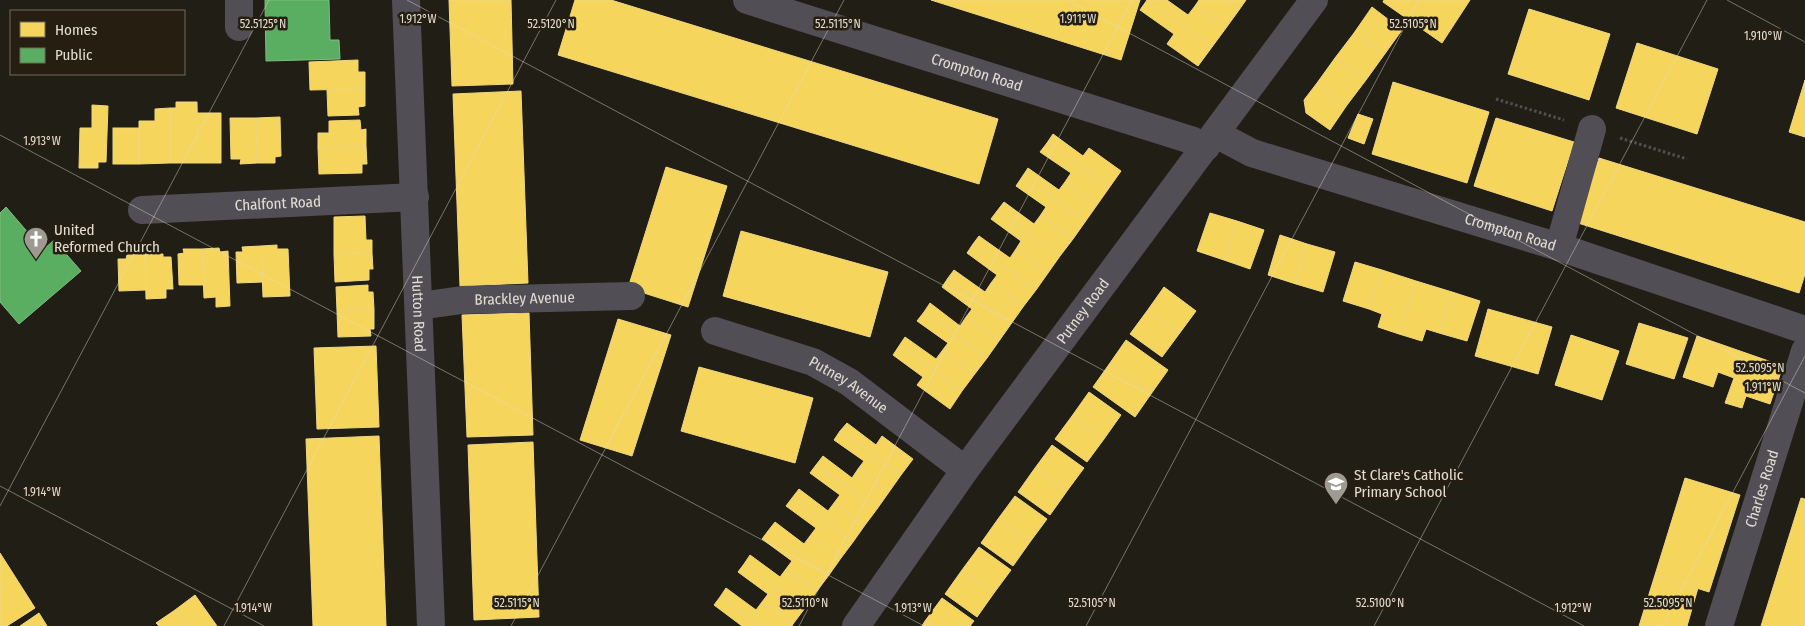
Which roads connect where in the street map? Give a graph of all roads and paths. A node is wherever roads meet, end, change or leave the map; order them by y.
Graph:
1 (240, 0) edge
2 (406, 0) edge
3 (748, 0) edge
4 (1314, 0) edge
5 (239, 27) dead end
6 (1592, 129) dead end
7 (1211, 140) junction
8 (415, 197) junction
9 (142, 210) dead end
10 (1559, 247) junction
11 (631, 296) dead end
12 (419, 306) junction
13 (1805, 330) edge
14 (715, 331) dead end
15 (1805, 351) edge
16 (965, 470) junction
17 (431, 626) edge
18 (856, 626) edge
19 (1719, 626) edge

1 - 5 street
2 - 8 street, Hutton Road
3 - 7 street, Crompton Road
4 - 7 street, Putney Road
6 - 10 street
7 - 10 street, Crompton Road
7 - 16 street, Putney Road
8 - 9 street, Chalfont Road
8 - 12 street, Hutton Road
10 - 13 street, Crompton Road
11 - 12 street, Brackley Avenue
12 - 17 street, Hutton Road
14 - 16 street, Putney Avenue
15 - 19 street, Charles Road
16 - 18 street, Putney Road

